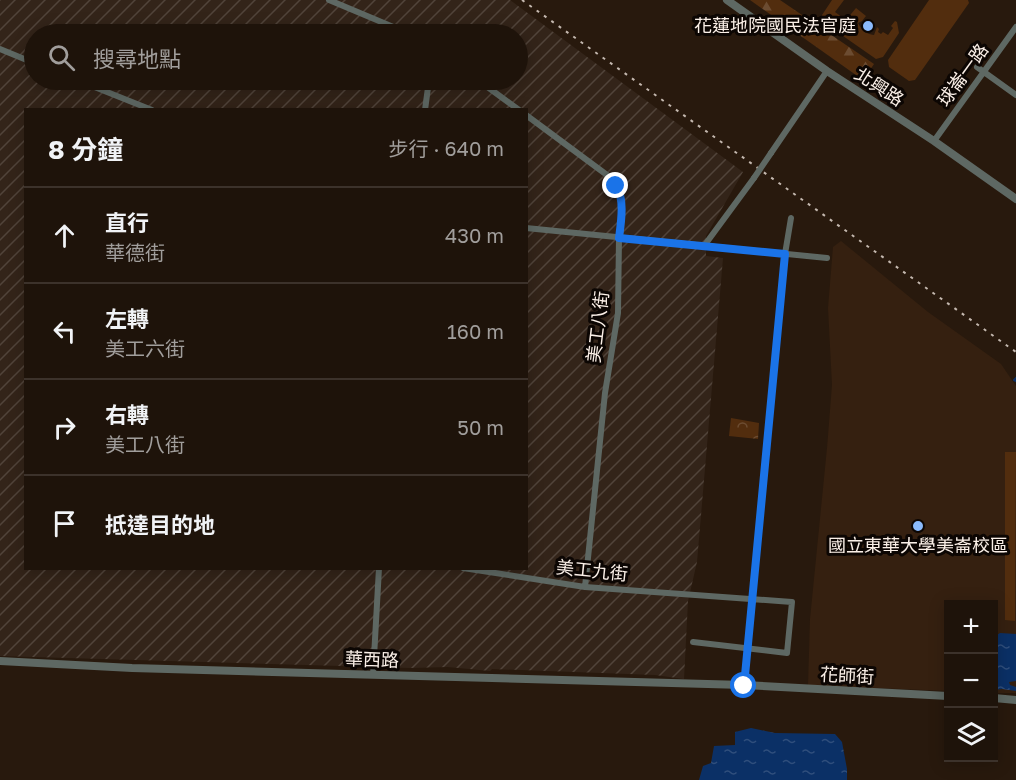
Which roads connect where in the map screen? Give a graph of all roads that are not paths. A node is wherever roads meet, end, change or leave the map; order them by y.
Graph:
1 (329, 0) edge
2 (727, 0) edge
3 (386, 24) edge
4 (1016, 27) edge
5 (0, 49) edge
6 (24, 59) edge
7 (977, 66) dead end
8 (827, 71) junction
9 (984, 71) junction
10 (102, 90) edge
11 (428, 90) edge
12 (492, 90) edge
13 (1016, 94) edge
14 (147, 108) edge
15 (425, 108) edge
16 (516, 108) edge
17 (528, 116) edge
18 (934, 141) junction
19 (1016, 199) edge
20 (791, 218) dead end
21 (528, 228) edge
22 (619, 238) junction
23 (704, 246) junction
24 (785, 254) junction
25 (827, 258) dead end
26 (379, 570) edge
27 (476, 570) edge
28 (585, 587) junction
29 (752, 599) junction
30 (693, 642) dead end
31 (747, 650) junction
32 (0, 661) edge
33 (372, 675) junction
34 (744, 686) junction
35 (944, 696) edge
36 (998, 698) edge
37 (1016, 700) edge

1 - 3 street
2 - 8 street, 北興路
4 - 9 street, 球崙一路
5 - 6 street
7 - 9 street
8 - 18 street, 北興路
8 - 23 street, bridge
9 - 13 street
9 - 18 street, 球崙一路
10 - 14 street
11 - 15 street
12 - 16 street
17 - 22 street, 美工八街
18 - 19 street, 北興路
20 - 24 street
21 - 22 street
22 - 23 street
22 - 28 street, 美工八街
23 - 24 street
24 - 25 street
24 - 29 street
26 - 33 street
27 - 28 street, 美工九街
28 - 29 street, 美工九街
29 - 31 street
29 - 31 street, 美工九街
30 - 31 street
31 - 34 street
32 - 33 street, 華西路
33 - 34 street, 華西路
34 - 35 street, 花師街
36 - 37 street

